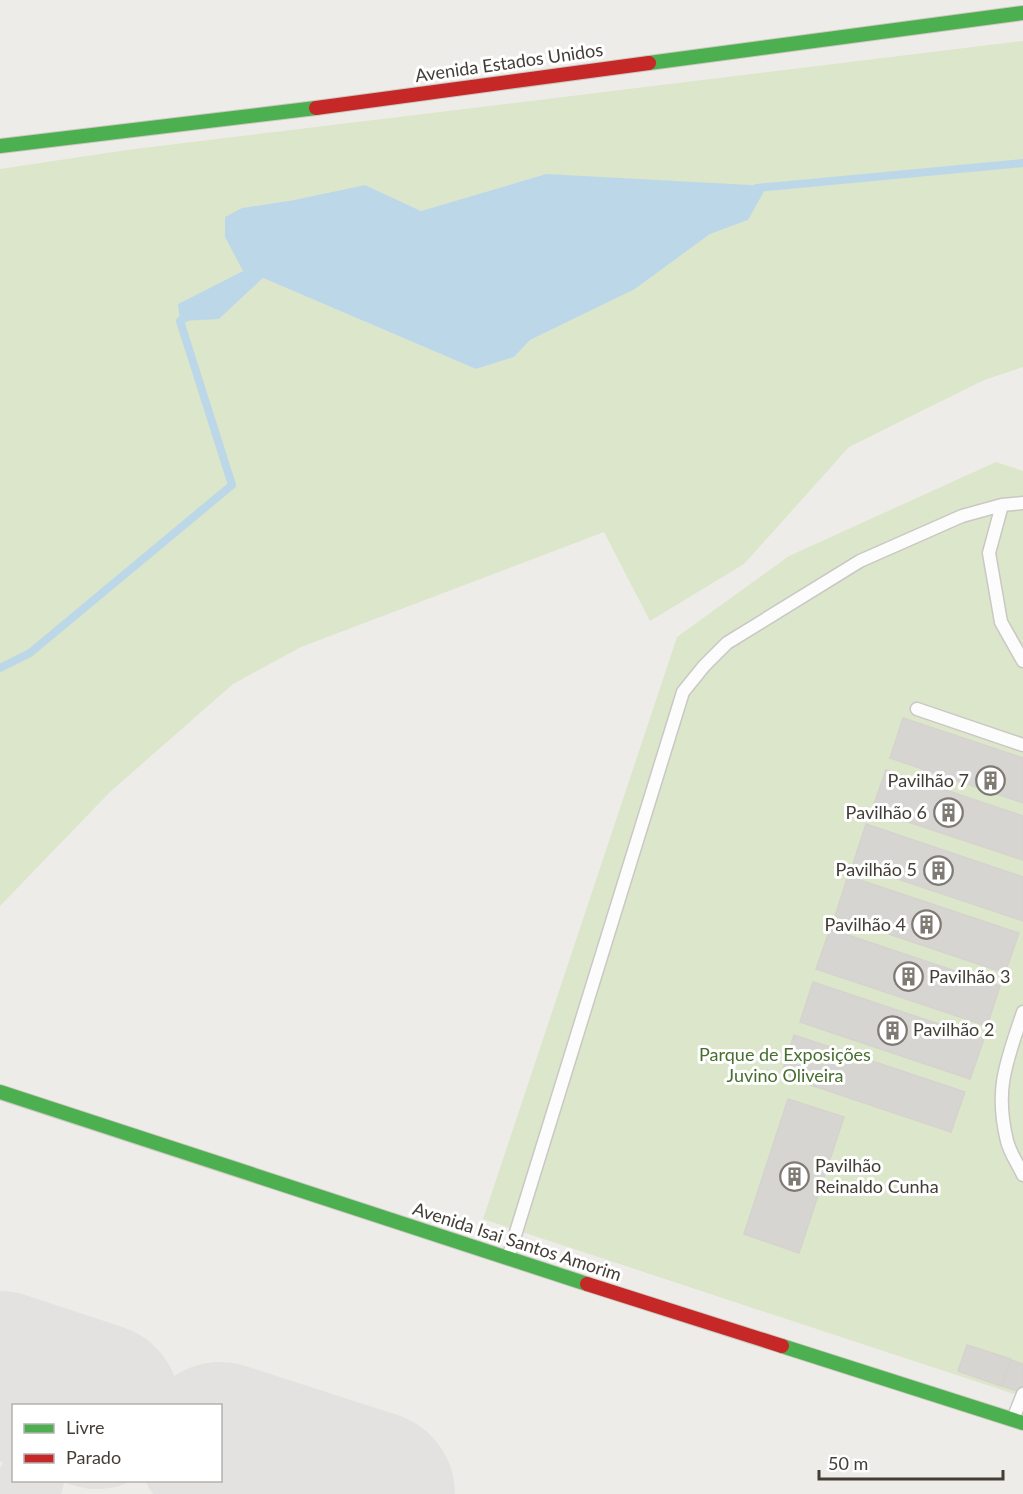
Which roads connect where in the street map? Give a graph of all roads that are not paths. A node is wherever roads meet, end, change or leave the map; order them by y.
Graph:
1 (1023, 13) edge
2 (0, 146) edge
3 (1023, 503) edge
4 (1002, 505) junction
5 (1023, 661) edge
6 (917, 709) dead end
7 (1023, 745) edge
8 (1023, 1012) edge
9 (0, 1092) edge
10 (1023, 1175) edge
11 (507, 1259) junction
12 (1023, 1394) edge
13 (1018, 1422) edge

1 - 2 main road, Avenida Estados Unidos
3 - 4 lane
4 - 5 lane
4 - 11 lane
6 - 7 lane
8 - 10 lane
9 - 11 main road, Avenida Isai Santos Amorim
11 - 13 main road, Avenida Isai Santos Amorim
12 - 13 lane

